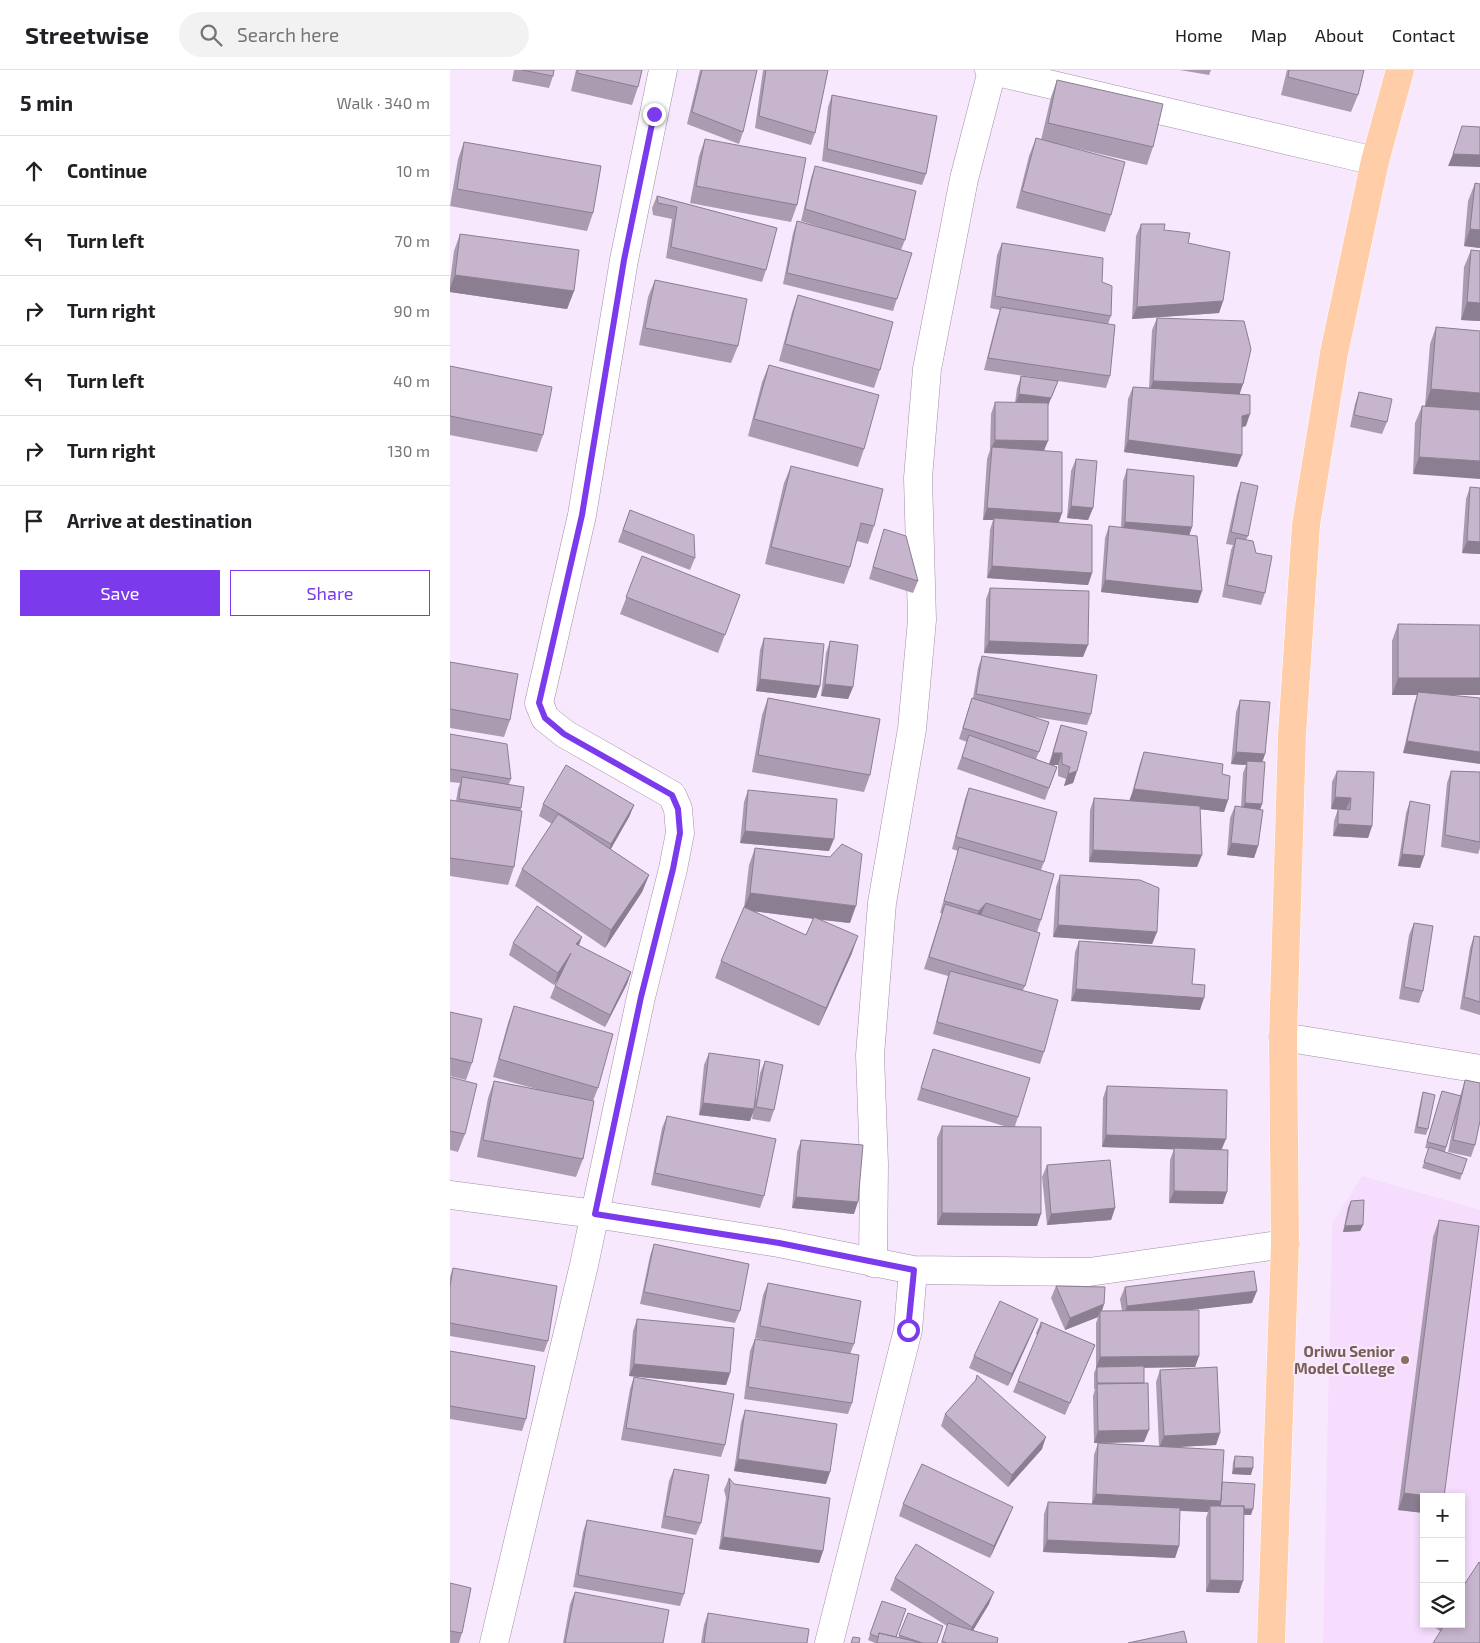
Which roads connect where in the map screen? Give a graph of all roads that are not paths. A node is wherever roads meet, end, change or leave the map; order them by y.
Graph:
1 (663, 70) edge
2 (990, 70) edge
3 (1400, 70) edge
4 (1375, 160) junction
5 (1283, 1037) junction
6 (1480, 1069) edge
7 (450, 1195) edge
8 (595, 1214) junction
9 (1285, 1244) junction
10 (873, 1263) junction
11 (914, 1270) junction
12 (494, 1643) edge
13 (829, 1643) edge
14 (1271, 1643) edge

1 - 8 street
2 - 4 street
2 - 10 street
3 - 4 main road
4 - 5 main road
5 - 6 street
5 - 9 main road
7 - 8 street
8 - 10 street
8 - 12 street
9 - 11 street
9 - 14 main road
10 - 11 street
11 - 13 street

